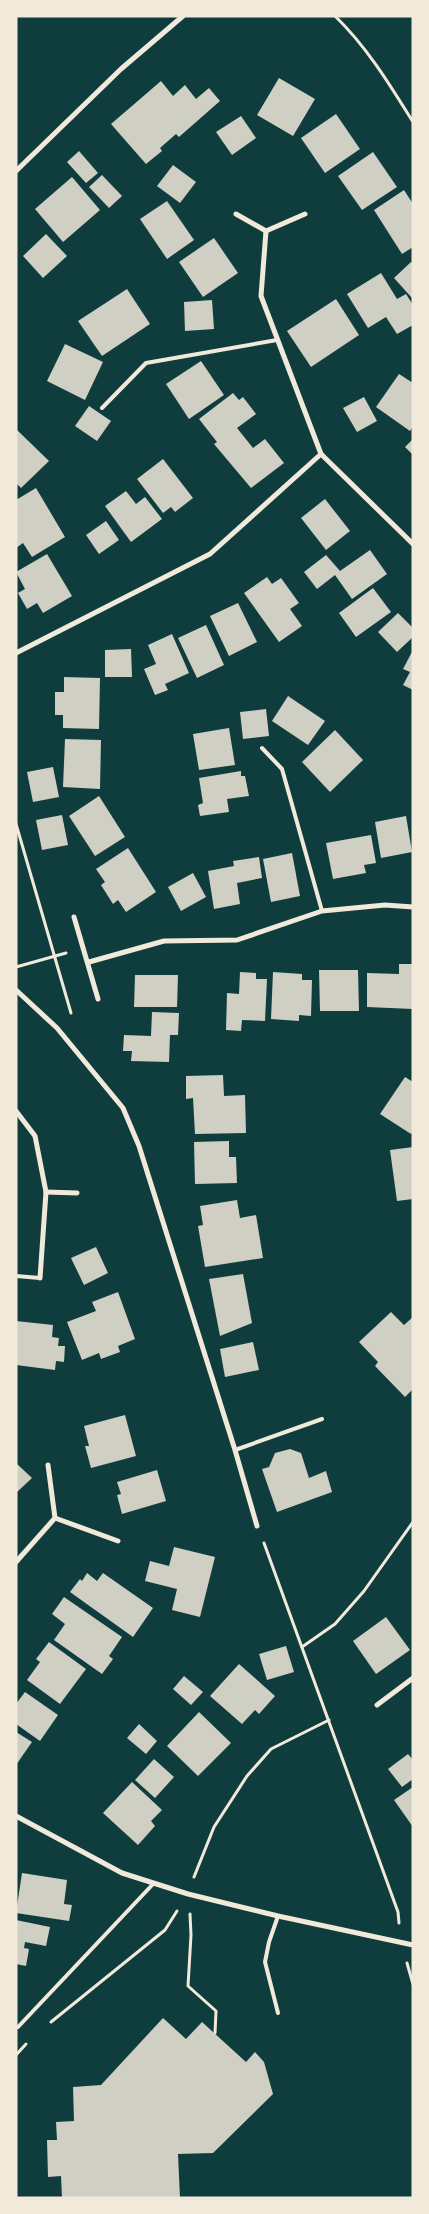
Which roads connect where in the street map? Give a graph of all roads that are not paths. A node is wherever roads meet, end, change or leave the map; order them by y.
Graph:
1 (183, 16) edge
2 (16, 171) edge
3 (236, 214) dead end
4 (305, 214) dead end
5 (266, 230) junction
6 (277, 340) junction
7 (102, 408) dead end
8 (321, 454) junction
9 (413, 544) edge
10 (16, 653) edge
11 (262, 748) dead end
12 (413, 907) edge
13 (322, 911) junction
14 (74, 917) dead end
15 (89, 962) junction
16 (16, 990) edge
17 (98, 999) dead end
18 (16, 1111) edge
19 (46, 1192) junction
20 (77, 1193) dead end
21 (16, 1276) edge
22 (40, 1278) joint
23 (322, 1419) dead end
24 (235, 1450) junction
25 (48, 1465) dead end
26 (55, 1518) junction
27 (257, 1526) road end
28 (118, 1541) dead end
29 (16, 1562) edge
30 (413, 1678) edge
31 (377, 1706) dead end
32 (16, 1816) edge
33 (154, 1883) junction
34 (278, 1916) junction
35 (413, 1945) edge
36 (278, 2013) dead end
37 (18, 2027) dead end

1 - 2 street
3 - 5 street
4 - 5 street
5 - 6 street
6 - 7 lane
6 - 8 street
8 - 9 street
8 - 10 street
11 - 13 lane
12 - 13 street
13 - 15 street
14 - 15 street
15 - 17 street
16 - 24 street
18 - 19 street
19 - 20 street
19 - 22 street
21 - 22 lane
23 - 24 lane
24 - 27 street
25 - 26 street
26 - 28 street
26 - 29 street
30 - 31 street
32 - 33 street
33 - 34 street
33 - 37 lane
34 - 35 street
34 - 36 lane

